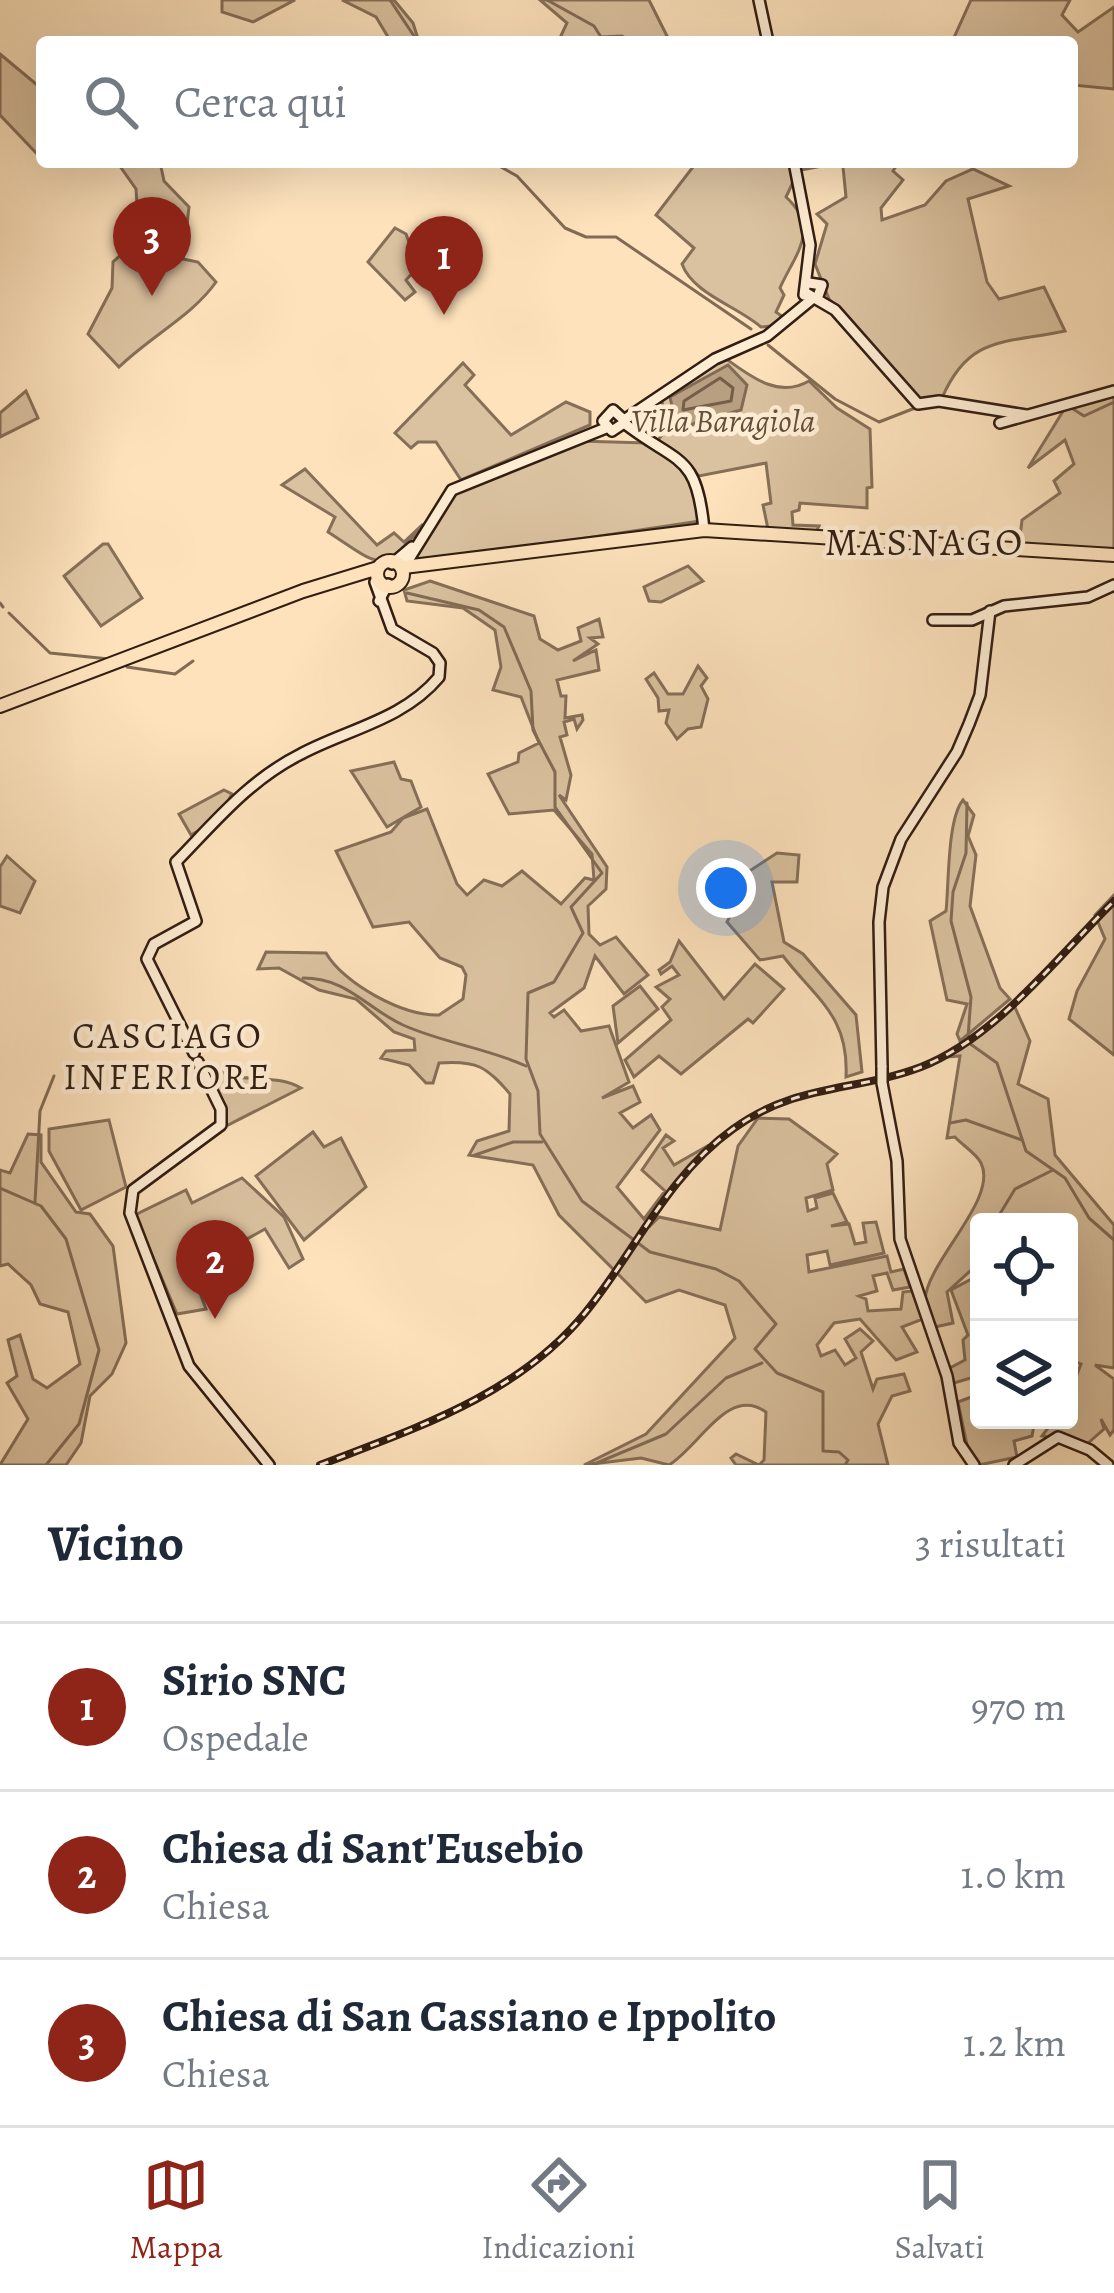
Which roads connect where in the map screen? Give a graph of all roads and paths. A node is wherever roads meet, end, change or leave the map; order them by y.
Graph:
1 (758, 0) edge
2 (768, 36) edge
3 (795, 168) edge
4 (813, 291) junction
5 (1114, 391) edge
6 (980, 412) junction
7 (1026, 415) junction
8 (622, 421) junction
9 (604, 424) junction
10 (704, 530) junction
11 (1114, 555) edge
12 (390, 574) junction
13 (1114, 585) edge
14 (989, 616) junction
15 (933, 620) dead end
16 (0, 706) edge
17 (269, 1465) edge
18 (974, 1465) edge
19 (1015, 1465) edge
20 (1108, 1465) edge

1 - 2 street
3 - 4 street
4 - 6 street
4 - 8 street
5 - 7 street
6 - 7 street
6 - 7 street
8 - 9 street
8 - 9 street
8 - 10 street
9 - 12 street
10 - 11 main road
10 - 12 main road
12 - 16 main road
12 - 17 street
13 - 14 street
14 - 15 street
14 - 18 street, bridge
19 - 20 street

